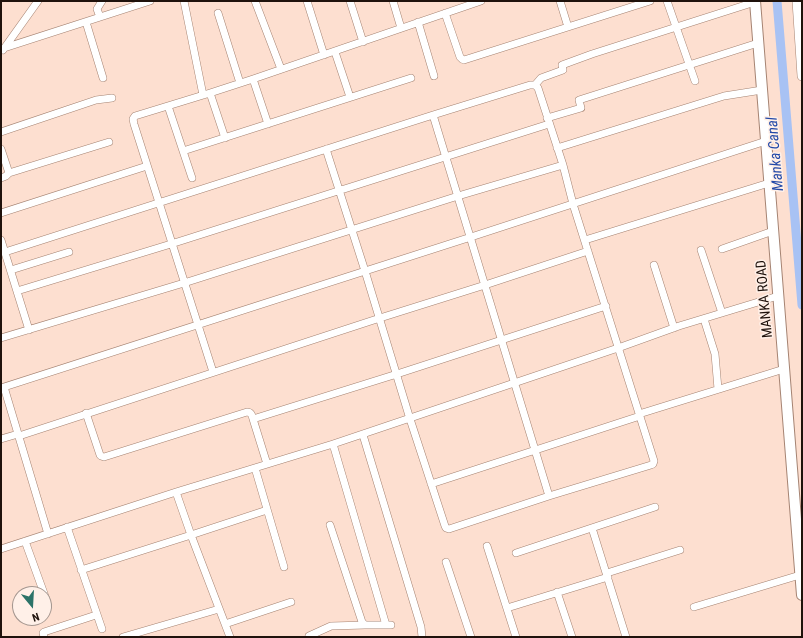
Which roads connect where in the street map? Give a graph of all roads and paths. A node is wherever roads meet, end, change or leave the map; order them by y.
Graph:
1 (38, 1) edge
2 (102, 1) edge
3 (150, 1) edge
4 (184, 1) edge
5 (255, 1) edge
6 (307, 1) edge
7 (350, 1) edge
8 (393, 1) edge
9 (481, 1) edge
10 (560, 1) edge
11 (650, 1) edge
12 (667, 1) edge
13 (755, 2) edge
14 (798, 4) edge
15 (218, 13) dead end
16 (445, 13) junction
17 (100, 17) junction
18 (86, 22) junction
19 (418, 22) junction
20 (568, 27) junction
21 (676, 27) junction
22 (401, 28) junction
23 (363, 42) junction
24 (758, 43) junction
25 (801, 43) edge
26 (2, 51) edge
27 (335, 52) junction
28 (324, 55) junction
29 (689, 64) junction
30 (281, 69) junction
31 (434, 76) dead end
32 (802, 76) edge
33 (104, 78) dead end
34 (411, 78) dead end
35 (253, 79) junction
36 (695, 82) dead end
37 (240, 83) junction
38 (535, 85) junction
39 (762, 90) junction
40 (206, 94) junction
41 (350, 97) junction
42 (112, 98) dead end
43 (168, 106) junction
44 (432, 115) junction
45 (548, 121) junction
46 (268, 124) junction
47 (1, 132) edge
48 (225, 138) junction
49 (766, 141) junction
50 (109, 142) dead end
51 (557, 148) junction
52 (1, 149) edge
53 (326, 149) junction
54 (183, 151) junction
55 (446, 157) junction
56 (147, 166) junction
57 (563, 166) junction
58 (9, 173) junction
59 (1, 178) edge
60 (192, 178) dead end
61 (769, 183) junction
62 (339, 190) junction
63 (458, 196) junction
64 (159, 203) junction
65 (573, 204) junction
66 (1, 213) edge
67 (352, 230) junction
68 (773, 231) junction
69 (471, 237) junction
70 (1, 240) edge
71 (585, 240) junction
72 (172, 244) junction
73 (722, 249) dead end
74 (701, 250) dead end
75 (588, 251) junction
76 (5, 252) junction
77 (69, 252) dead end
78 (654, 265) dead end
79 (11, 270) junction
80 (365, 271) junction
81 (184, 283) junction
82 (485, 285) junction
83 (17, 291) junction
84 (778, 296) junction
85 (606, 306) junction
86 (722, 313) junction
87 (380, 318) junction
88 (704, 319) junction
89 (198, 325) junction
90 (674, 328) junction
91 (29, 330) junction
92 (1, 338) edge
93 (502, 341) junction
94 (618, 348) junction
95 (784, 369) junction
96 (213, 372) junction
97 (397, 374) junction
98 (514, 383) junction
99 (3, 387) edge
100 (718, 389) junction
101 (86, 413) junction
102 (640, 415) junction
103 (253, 419) junction
104 (410, 419) junction
105 (363, 434) junction
106 (18, 435) junction
107 (1, 439) edge
108 (333, 444) junction
109 (535, 450) junction
110 (267, 464) junction
111 (255, 468) junction
112 (431, 484) junction
113 (176, 492) junction
114 (549, 496) junction
115 (655, 507) dead end
116 (268, 510) junction
117 (330, 525) dead end
118 (67, 527) junction
119 (592, 528) junction
120 (48, 534) junction
121 (191, 536) junction
122 (25, 541) junction
123 (487, 546) dead end
124 (1, 549) edge
125 (680, 550) dead end
126 (516, 553) dead end
127 (446, 562) dead end
128 (284, 566) dead end
129 (81, 570) junction
130 (607, 575) junction
131 (800, 575) junction
132 (41, 586) edge
133 (558, 592) junction
134 (802, 595) edge
135 (291, 602) dead end
136 (694, 607) dead end
137 (507, 608) junction
138 (219, 609) junction
139 (96, 614) junction
140 (225, 624) junction
141 (365, 625) junction
142 (102, 629) dead end
143 (309, 636) dead end
144 (44, 637) edge
145 (123, 637) edge
146 (230, 637) edge
147 (422, 637) edge
148 (471, 637) edge
149 (516, 637) edge
150 (572, 637) edge
151 (626, 637) edge

1 - 26 street
2 - 17 street
3 - 17 street
4 - 40 street
5 - 30 street
6 - 28 street
7 - 23 street
8 - 22 street
9 - 16 street
10 - 20 street
11 - 20 street
12 - 21 street
13 - 21 street
13 - 24 main road, MANKA ROAD
14 - 25 street
15 - 37 street
16 - 19 street
16 - 20 street
17 - 18 street
18 - 26 street
18 - 33 street
19 - 22 street
19 - 31 street
21 - 29 street
21 - 38 street
22 - 23 street
23 - 27 street
24 - 29 street
24 - 39 main road, MANKA ROAD
25 - 32 street
27 - 28 street
27 - 41 street
28 - 30 street
29 - 36 street
29 - 45 street
30 - 35 street
34 - 41 street
35 - 37 street
35 - 46 street
37 - 40 street
38 - 44 street
38 - 45 street
39 - 49 main road, MANKA ROAD
39 - 51 street
40 - 43 street
40 - 48 street
41 - 46 street
42 - 47 street
43 - 54 street
43 - 56 street
44 - 53 street
44 - 55 street
45 - 51 street
45 - 55 street
46 - 48 street
48 - 54 street
49 - 61 main road, MANKA ROAD
49 - 65 street
50 - 58 street
51 - 57 street
52 - 58 street
53 - 62 street
53 - 64 street
54 - 60 street
55 - 62 street
55 - 63 street
56 - 64 street
56 - 66 street
57 - 63 street
57 - 65 street
58 - 59 street
61 - 68 main road, MANKA ROAD
61 - 71 street
62 - 67 street
62 - 72 street
63 - 67 street
63 - 69 street
64 - 72 street
64 - 76 street
65 - 69 street
65 - 71 street
67 - 80 street
67 - 81 street
68 - 73 street
68 - 84 main road, MANKA ROAD
69 - 80 street
69 - 82 street
70 - 76 street
71 - 75 street
72 - 81 street
72 - 83 street
74 - 86 street
75 - 82 street
75 - 85 street
76 - 79 street
77 - 79 street
78 - 90 street
79 - 83 street
80 - 87 street
80 - 89 street
81 - 89 street
81 - 91 street
82 - 87 street
82 - 93 street
83 - 91 street
84 - 86 street
84 - 95 main road, MANKA ROAD
85 - 93 street
85 - 94 street
86 - 88 street
87 - 96 street
87 - 97 street
88 - 90 street
88 - 100 street
89 - 96 street
89 - 99 street
90 - 94 street
91 - 92 street
93 - 97 street
93 - 98 street
94 - 98 street
94 - 102 street
95 - 100 street
95 - 131 main road, MANKA ROAD
96 - 101 street
97 - 103 street
97 - 104 street
98 - 104 street
98 - 109 street
99 - 106 street
100 - 102 street
101 - 103 street
101 - 106 street
102 - 109 street
102 - 114 street
103 - 110 street
104 - 105 street
104 - 112 street
105 - 108 street
105 - 147 street
106 - 107 street
106 - 120 street
108 - 110 street
108 - 141 street
109 - 112 street
109 - 114 street
110 - 111 street
111 - 113 street
111 - 116 street
112 - 114 street
113 - 118 street
113 - 121 street
115 - 119 street
116 - 121 street
116 - 128 street
117 - 141 street
118 - 120 street
118 - 129 street
119 - 126 street
119 - 130 street
120 - 122 street
121 - 129 street
121 - 138 street
122 - 124 street
122 - 132 street
123 - 137 street
125 - 130 street
127 - 148 street
129 - 139 street
130 - 133 street
130 - 151 street
131 - 134 main road, MANKA ROAD
131 - 136 street
133 - 137 street
133 - 150 street
135 - 140 street
137 - 149 street
138 - 140 street
138 - 145 street
139 - 142 street
139 - 144 street
140 - 146 street
141 - 143 street

